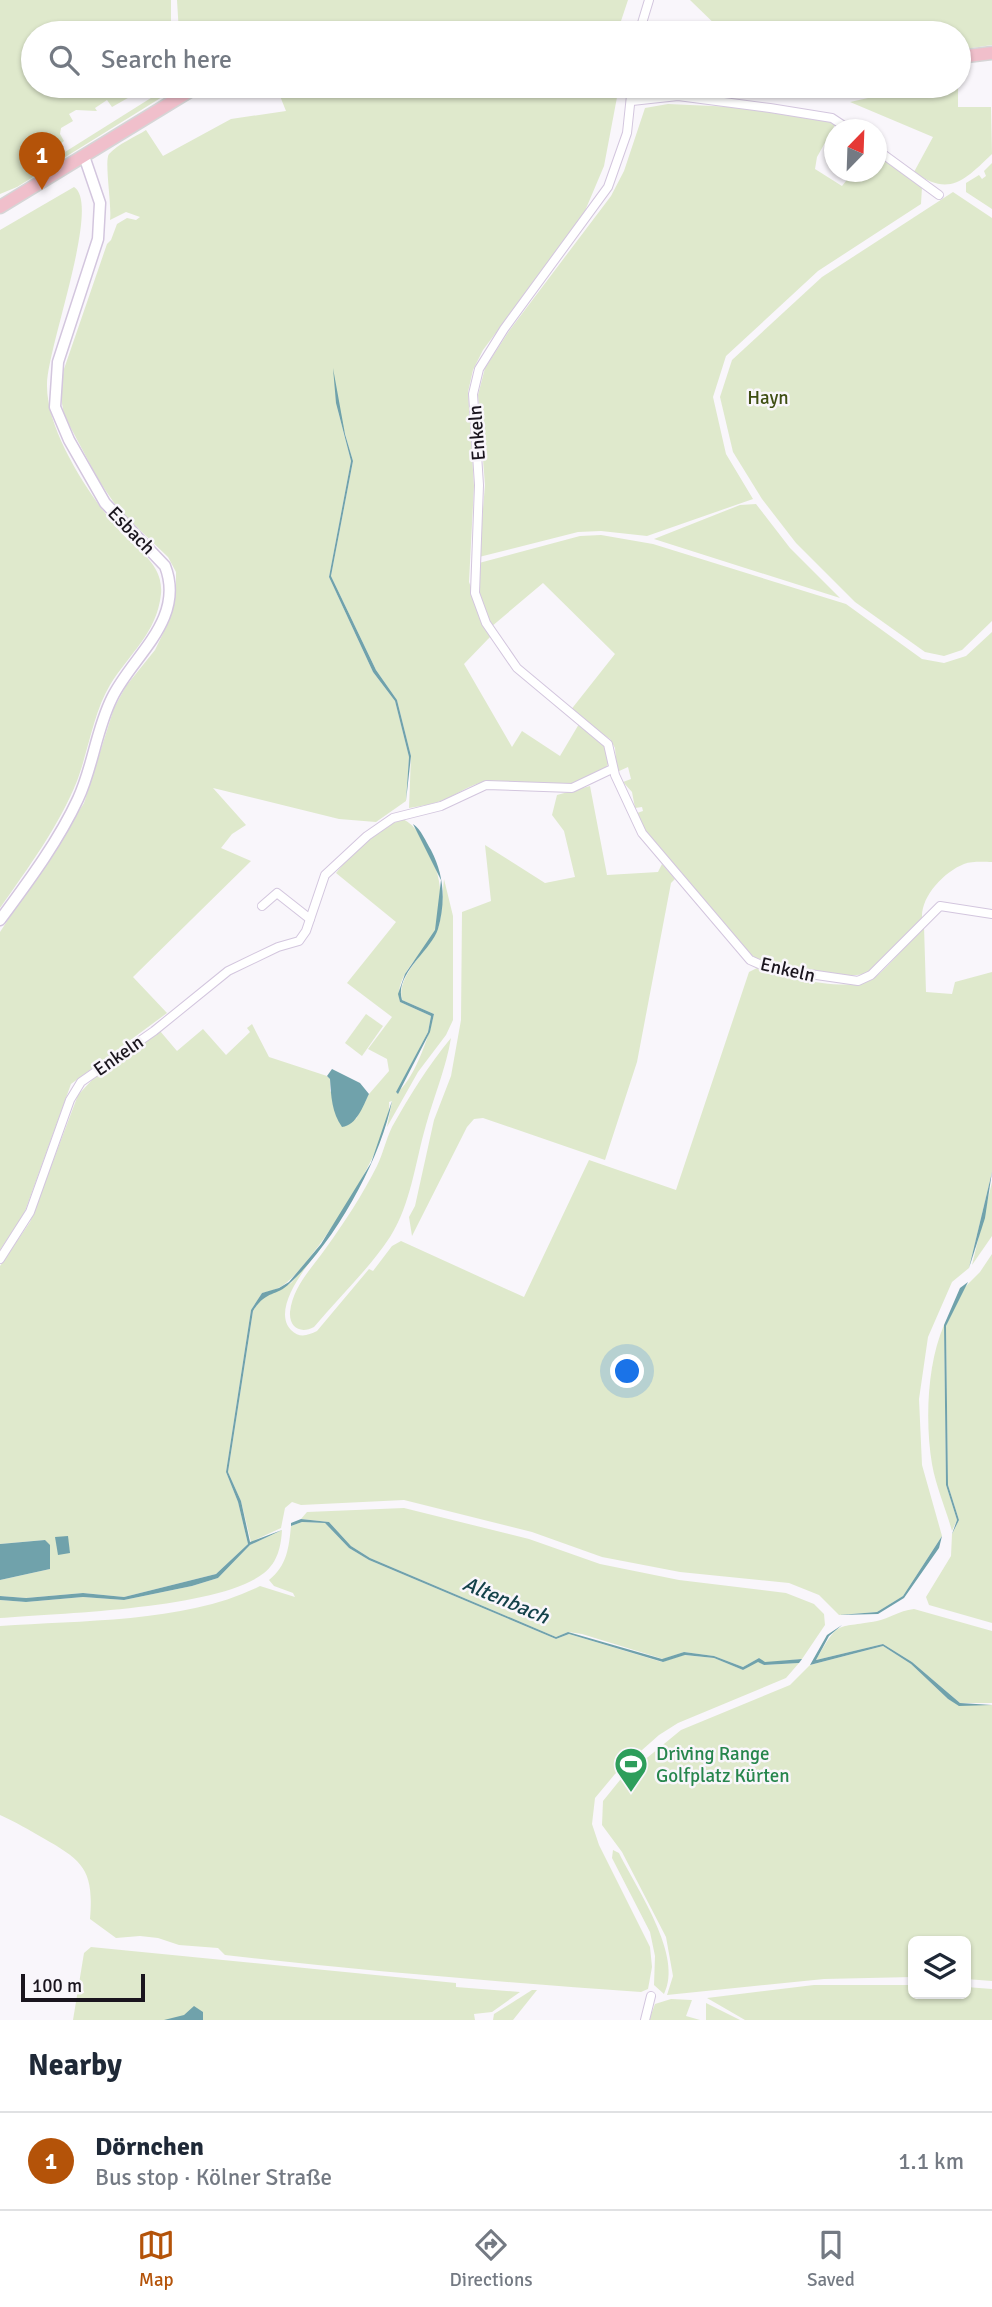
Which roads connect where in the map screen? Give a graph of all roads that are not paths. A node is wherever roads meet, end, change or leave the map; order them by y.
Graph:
1 (649, 0) edge
2 (643, 21) edge
3 (992, 53) edge
4 (971, 56) edge
5 (178, 98) edge
6 (660, 98) edge
7 (694, 98) edge
8 (632, 101) joint
9 (834, 119) edge
10 (84, 156) junction
11 (887, 156) edge
12 (939, 195) dead end
13 (0, 207) edge
14 (612, 769) junction
15 (262, 906) dead end
16 (992, 914) edge
17 (310, 919) junction
18 (0, 920) edge
19 (0, 1258) edge
20 (651, 1996) dead end
21 (645, 2020) edge

1 - 2 street
3 - 4 main road
5 - 10 main road
6 - 8 street
7 - 9 street
8 - 14 street, Enkeln
10 - 13 main road
10 - 18 street, Esbach
11 - 12 street
14 - 16 street, Enkeln
14 - 17 street, Enkeln
15 - 17 street
17 - 19 street, Enkeln
20 - 21 street

